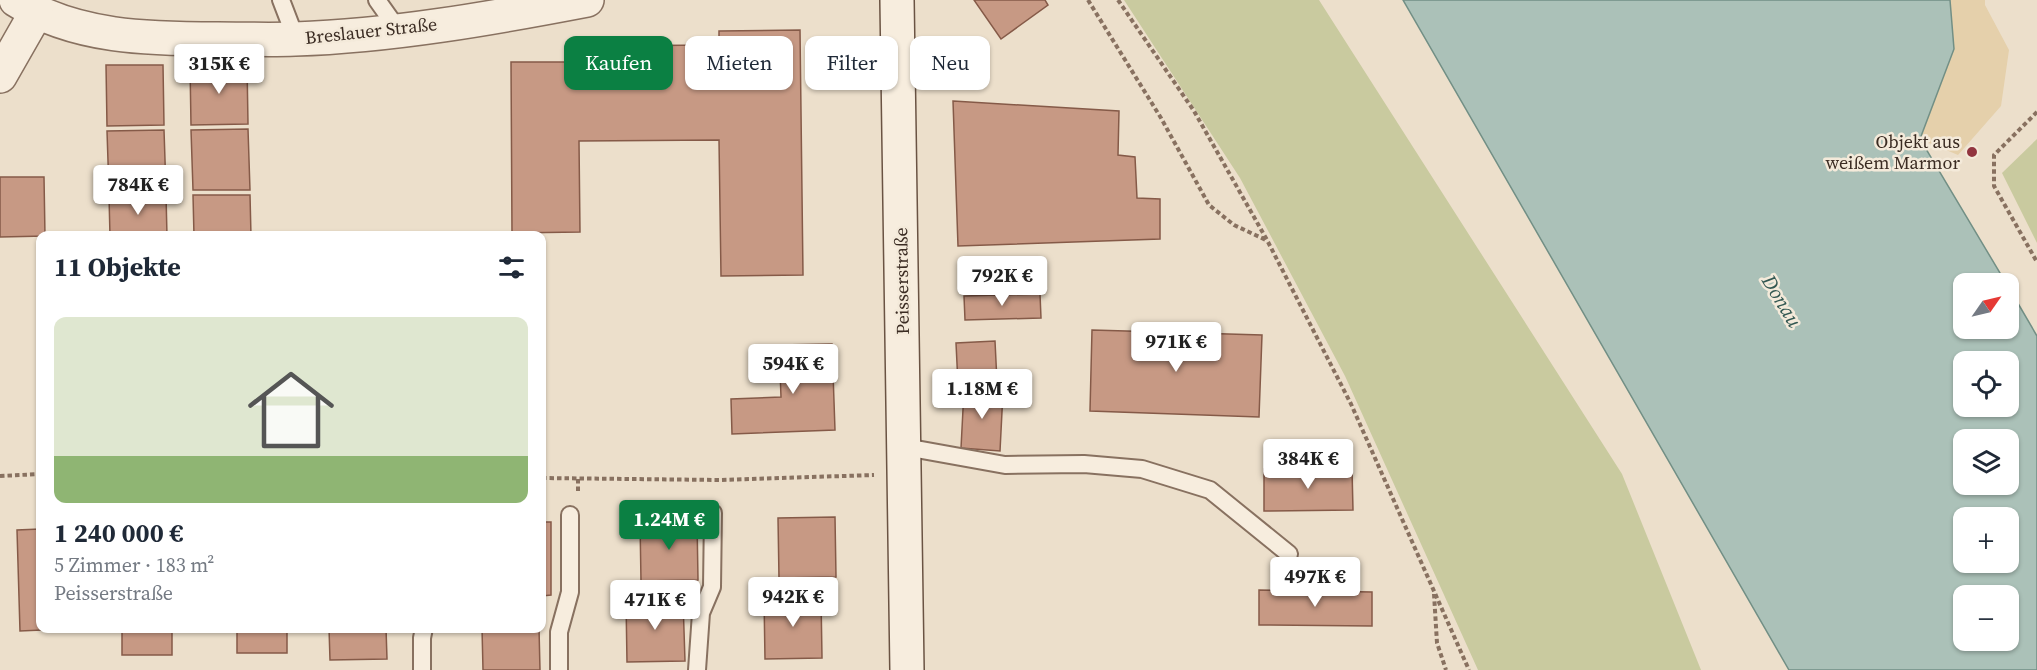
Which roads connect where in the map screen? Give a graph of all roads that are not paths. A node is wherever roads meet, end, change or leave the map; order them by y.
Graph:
1 (281, 0) edge
2 (377, 0) edge
3 (587, 0) edge
4 (897, 0) edge
5 (26, 6) edge
6 (399, 31) junction
7 (296, 39) junction
8 (0, 76) edge
9 (905, 460) junction
10 (713, 513) dead end
11 (570, 515) dead end
12 (1289, 554) dead end
13 (423, 633) edge
14 (422, 670) edge
15 (559, 670) edge
16 (697, 670) edge
17 (907, 670) edge

1 - 7 lane
2 - 6 lane
3 - 6 street, Breslauer Straße
4 - 9 street, Peisserstraße
5 - 7 street, Breslauer Straße
5 - 8 street
6 - 7 street, Breslauer Straße
9 - 12 lane
9 - 17 street, Peisserstraße
10 - 16 lane
11 - 15 lane
13 - 14 lane

